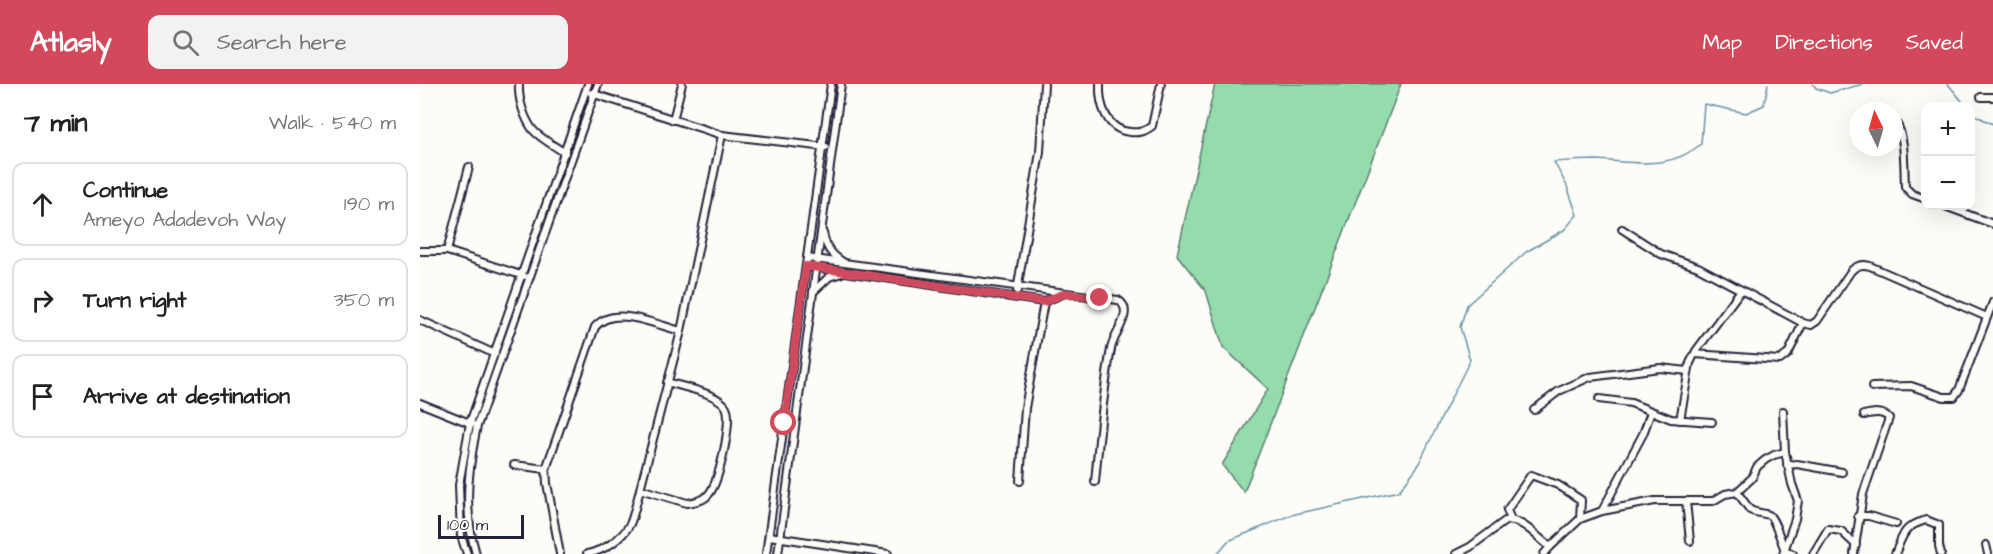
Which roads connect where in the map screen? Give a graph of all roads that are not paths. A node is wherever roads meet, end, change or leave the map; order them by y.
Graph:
1 (519, 84) edge
2 (598, 84) edge
3 (682, 84) edge
4 (831, 84) edge
5 (841, 84) edge
6 (1044, 84) edge
7 (1100, 84) edge
8 (1161, 84) edge
9 (586, 88) edge
10 (594, 94) junction
11 (1982, 97) dead end
12 (1993, 97) edge
13 (673, 120) junction
14 (722, 135) junction
15 (1903, 146) edge
16 (822, 147) junction
17 (832, 148) junction
18 (565, 153) junction
19 (469, 167) dead end
20 (1921, 197) edge
21 (1956, 210) edge
22 (1993, 224) edge
23 (822, 227) junction
24 (1622, 229) dead end
25 (420, 251) edge
26 (447, 251) junction
27 (807, 258) junction
28 (817, 260) junction
29 (846, 264) junction
30 (806, 266) junction
31 (816, 268) junction
32 (846, 272) junction
33 (521, 275) junction
34 (530, 278) junction
35 (1017, 287) junction
36 (1741, 290) junction
37 (813, 292) junction
38 (1065, 293) junction
39 (1016, 297) junction
40 (1044, 302) junction
41 (1993, 302) edge
42 (1987, 317) junction
43 (420, 320) edge
44 (1803, 323) junction
45 (681, 331) junction
46 (495, 354) junction
47 (1695, 354) junction
48 (1688, 371) junction
49 (667, 382) junction
50 (1872, 387) dead end
51 (1599, 399) dead end
52 (420, 403) edge
53 (1534, 410) dead end
54 (1784, 411) dead end
55 (1651, 412) junction
56 (1864, 414) dead end
57 (1680, 420) junction
58 (1712, 422) dead end
59 (470, 423) junction
60 (477, 426) junction
61 (1785, 452) junction
62 (514, 465) dead end
63 (1787, 465) junction
64 (546, 469) junction
65 (1842, 472) dead end
66 (1020, 481) dead end
67 (1095, 482) dead end
68 (640, 489) junction
69 (1737, 492) junction
70 (1686, 501) junction
71 (1602, 511) junction
72 (1858, 516) junction
73 (1580, 519) junction
74 (1511, 520) junction
75 (1896, 524) dead end
76 (769, 536) junction
77 (780, 537) junction
78 (1690, 542) dead end
79 (1856, 545) junction
80 (1986, 545) dead end
81 (836, 546) junction
82 (1550, 547) junction
83 (1784, 552) edge
84 (467, 554) edge
85 (476, 554) edge
86 (561, 554) edge
87 (587, 554) edge
88 (766, 554) edge
89 (778, 554) edge
90 (835, 554) edge
91 (888, 554) edge
92 (1456, 554) edge
93 (1544, 554) edge
94 (1793, 554) edge
95 (1814, 554) edge
96 (1854, 554) edge
97 (1895, 554) edge
98 (1941, 554) edge
99 (1988, 554) edge

1 - 18 street
2 - 10 street
3 - 13 street
4 - 16 street
5 - 17 street
6 - 35 street
7 - 8 street
9 - 10 street
9 - 18 street
10 - 13 street
10 - 34 street
11 - 12 street
13 - 14 street
14 - 16 street
14 - 45 street
15 - 20 street
16 - 17 street
16 - 27 street
17 - 23 street
18 - 33 street
19 - 26 street
21 - 22 street
23 - 28 street
23 - 29 street
24 - 36 street
25 - 26 street
26 - 33 street
27 - 28 street
27 - 30 street
28 - 29 street
28 - 31 street
29 - 35 street
30 - 31 street
30 - 76 street
31 - 32 street
31 - 37 street
32 - 37 street
32 - 39 street
33 - 34 street
33 - 46 street
34 - 60 street
35 - 38 street
35 - 39 street
36 - 44 street
36 - 47 street
37 - 77 street
38 - 40 street
38 - 67 street
39 - 40 street
40 - 66 street
41 - 42 street
42 - 44 street
42 - 50 street
43 - 46 street
44 - 47 street
45 - 49 street
45 - 64 street
46 - 59 street
47 - 48 street
48 - 53 street
48 - 57 street
49 - 68 street
49 - 68 street
51 - 55 street
52 - 59 street
54 - 61 street
55 - 57 street
55 - 71 street
56 - 72 street
57 - 58 street
59 - 60 street
59 - 84 street
60 - 85 street
61 - 63 street
61 - 69 street
62 - 64 street
63 - 65 street
63 - 83 street
64 - 86 street
68 - 87 street
69 - 70 street
69 - 83 street
70 - 71 street
70 - 78 street
71 - 73 street
72 - 75 street
72 - 79 street
73 - 74 street
73 - 82 street
74 - 82 street
74 - 92 street
76 - 77 street
76 - 88 street
77 - 81 street
77 - 89 street
79 - 95 street
79 - 96 street
80 - 99 street
81 - 90 street
81 - 91 street
82 - 93 street
83 - 94 street
97 - 98 street

